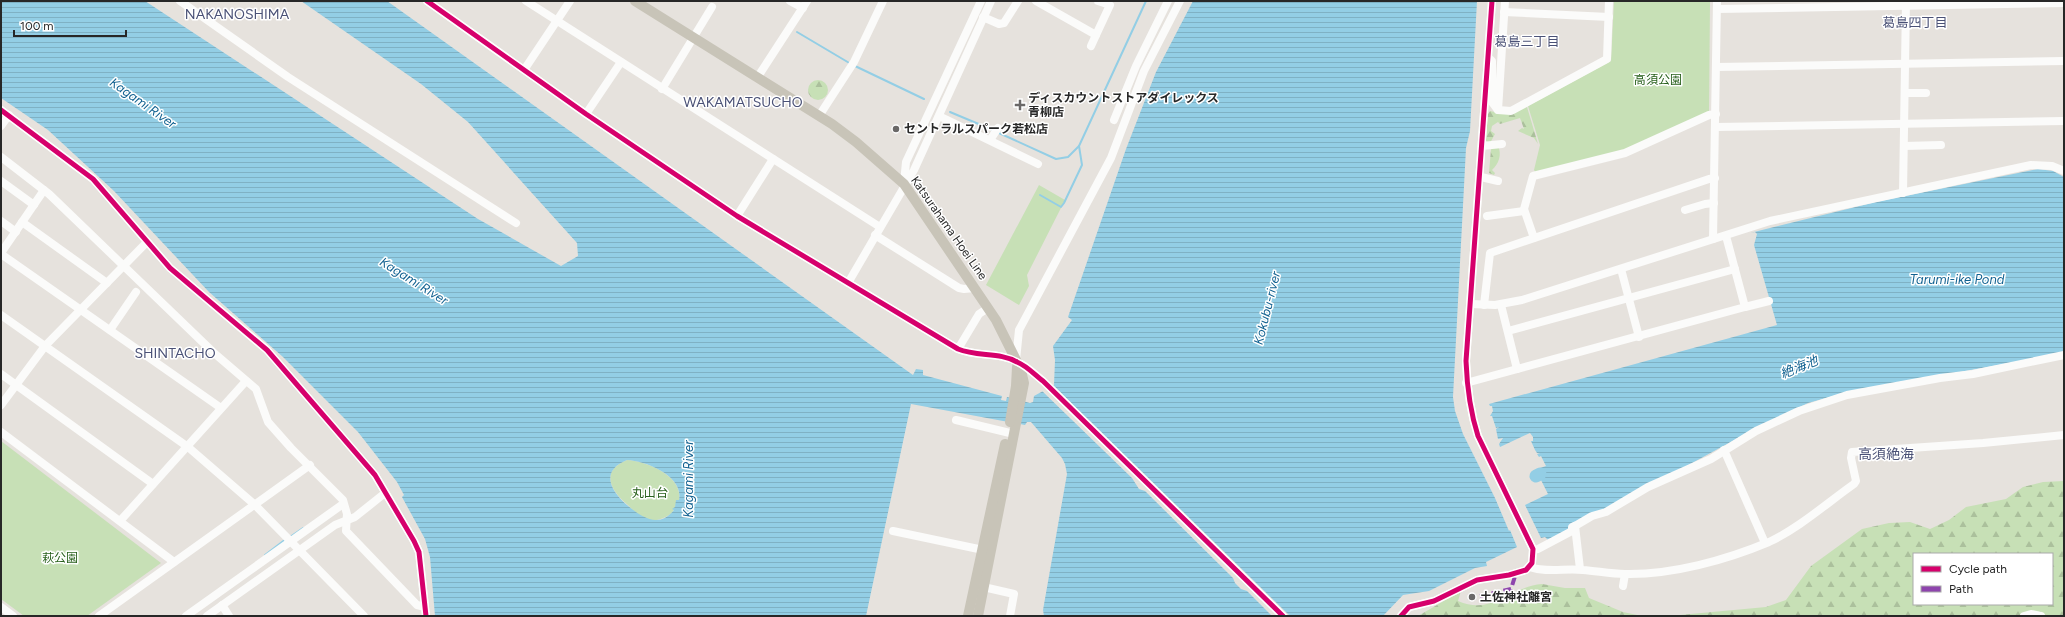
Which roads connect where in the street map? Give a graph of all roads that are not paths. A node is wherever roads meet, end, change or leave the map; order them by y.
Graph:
1 (180, 1) edge
2 (427, 1) edge
3 (526, 1) edge
4 (570, 1) edge
5 (790, 1) edge
6 (883, 1) edge
7 (981, 1) edge
8 (991, 1) edge
9 (1018, 1) edge
10 (1036, 1) edge
11 (1098, 1) edge
12 (1168, 1) edge
13 (1180, 1) edge
14 (1492, 1) edge
15 (1505, 1) edge
16 (1610, 1) edge
17 (637, 2) edge
18 (1906, 3) edge
19 (2064, 3) edge
20 (805, 5) edge
21 (1717, 5) edge
22 (712, 7) dead end
23 (1504, 12) junction
24 (1609, 16) junction
25 (983, 17) junction
26 (557, 21) junction
27 (1096, 35) junction
28 (692, 36) junction
29 (1091, 46) dead end
30 (1488, 57) junction
31 (2064, 61) edge
32 (620, 62) junction
33 (1905, 64) junction
34 (1716, 67) junction
35 (524, 70) junction
36 (757, 78) junction
37 (662, 89) junction
38 (1905, 93) junction
39 (1926, 93) dead end
40 (1, 110) edge
41 (1498, 110) junction
42 (586, 114) junction
43 (1716, 114) junction
44 (8, 115) junction
45 (819, 116) junction
46 (939, 116) junction
47 (1114, 120) dead end
48 (2064, 121) edge
49 (1904, 124) junction
50 (1, 126) edge
51 (1716, 127) junction
52 (998, 128) dead end
53 (990, 140) junction
54 (1502, 144) dead end
55 (1940, 145) dead end
56 (1482, 146) junction
57 (1904, 146) junction
58 (1, 157) edge
59 (773, 159) junction
60 (1038, 164) dead end
61 (2064, 170) edge
62 (1481, 177) junction
63 (1715, 178) junction
64 (1, 181) edge
65 (1498, 181) dead end
66 (904, 184) junction
67 (44, 190) junction
68 (1903, 193) junction
69 (1714, 203) junction
70 (34, 205) junction
71 (1685, 210) dead end
72 (1524, 211) junction
73 (737, 216) junction
74 (1488, 216) dead end
75 (1, 221) edge
76 (22, 222) junction
77 (516, 223) dead end
78 (880, 227) junction
79 (16, 232) junction
80 (875, 234) junction
81 (1726, 236) junction
82 (1534, 238) junction
83 (1713, 240) junction
84 (147, 242) junction
85 (1, 254) edge
86 (124, 266) junction
87 (1622, 269) junction
88 (1735, 269) junction
89 (107, 283) junction
90 (848, 283) junction
91 (975, 288) junction
92 (136, 292) dead end
93 (1629, 298) junction
94 (1769, 301) dead end
95 (1471, 304) junction
96 (1484, 305) junction
97 (1501, 305) junction
98 (1745, 307) junction
99 (988, 308) junction
100 (80, 309) junction
101 (1, 315) edge
102 (110, 330) junction
103 (1508, 332) junction
104 (1639, 337) junction
105 (45, 346) junction
106 (958, 349) junction
107 (2064, 355) edge
108 (1016, 361) junction
109 (1517, 369) junction
110 (1, 374) edge
111 (246, 381) junction
112 (1466, 383) junction
113 (16, 385) junction
114 (1, 405) edge
115 (221, 408) junction
116 (956, 420) dead end
117 (1012, 429) junction
118 (1, 432) edge
119 (2064, 435) edge
120 (188, 447) junction
121 (1724, 450) junction
122 (310, 465) junction
123 (153, 484) junction
124 (385, 493) junction
125 (343, 504) junction
126 (255, 505) junction
127 (120, 521) junction
128 (346, 522) junction
129 (1575, 526) junction
130 (893, 531) dead end
131 (291, 542) junction
132 (1765, 543) junction
133 (1538, 549) dead end
134 (299, 550) junction
135 (986, 550) junction
136 (174, 562) junction
137 (1529, 567) junction
138 (1580, 569) junction
139 (1625, 574) junction
140 (979, 586) junction
141 (1623, 586) dead end
142 (222, 605) junction
143 (1, 607) edge
144 (425, 607) junction
145 (13, 616) edge
146 (99, 616) edge
147 (186, 616) edge
148 (207, 616) edge
149 (229, 616) edge
150 (364, 616) edge
151 (426, 616) edge
152 (968, 616) edge
153 (978, 616) edge
154 (1010, 616) edge
155 (1283, 616) edge
156 (1401, 616) edge
157 (2024, 616) edge
158 (2041, 616) edge

1 - 77 street
2 - 35 street
3 - 26 street
4 - 26 street
5 - 20 street
6 - 45 street
7 - 66 street
8 - 25 street
9 - 25 street
10 - 27 street
11 - 27 street
12 - 47 street
13 - 108 street
14 - 30 street
15 - 23 street
16 - 24 street
17 - 28 main road, Katsurahama Hoei Line
18 - 19 street
18 - 21 street
18 - 33 street
20 - 36 street
21 - 34 street
22 - 28 street
23 - 24 street
23 - 41 street
24 - 41 street
25 - 46 street
26 - 32 street
26 - 35 street
27 - 29 street
28 - 36 main road, Katsurahama Hoei Line
28 - 37 street
30 - 41 street
30 - 56 street
31 - 33 street
32 - 37 street
32 - 42 street
33 - 34 street
33 - 38 street
34 - 43 street
35 - 42 street
36 - 45 main road, Katsurahama Hoei Line
37 - 59 street
38 - 39 street
38 - 49 street
40 - 44 street
42 - 73 street
43 - 51 street
43 - 72 street
44 - 50 street
44 - 84 street
45 - 66 main road, Katsurahama Hoei Line
46 - 53 street
46 - 66 street
48 - 49 street
49 - 51 street
49 - 57 street
51 - 63 street
52 - 53 street
53 - 60 street
54 - 56 street
55 - 57 street
56 - 62 street
57 - 68 street
58 - 67 street
59 - 73 street
59 - 78 street
61 - 68 street
62 - 65 street
62 - 95 street
63 - 69 street
63 - 82 street
64 - 70 street
66 - 78 street
66 - 91 main road, Katsurahama Hoei Line
67 - 70 street
67 - 86 street
68 - 81 street
69 - 71 street
69 - 83 street
70 - 76 street
72 - 74 street
72 - 82 street
73 - 90 street
75 - 79 street
76 - 79 street
76 - 89 street
78 - 80 street
79 - 85 street
80 - 90 street
80 - 91 street
81 - 83 street
81 - 88 street
82 - 96 street
83 - 87 street
84 - 86 street
84 - 124 street
85 - 100 street
86 - 89 street
86 - 111 street
87 - 93 street
87 - 97 street
88 - 93 street
88 - 98 street
89 - 100 street
90 - 106 street
91 - 99 main road, Katsurahama Hoei Line
92 - 102 street
93 - 103 street
93 - 104 street
94 - 98 street
95 - 96 street
95 - 112 street
96 - 97 street
97 - 103 street
98 - 104 street
99 - 106 street
99 - 108 main road, Katsurahama Hoei Line
100 - 102 street
100 - 105 street
101 - 105 street
102 - 115 street
103 - 109 street
104 - 109 street
105 - 113 street
105 - 120 street
106 - 108 street
107 - 121 street
108 - 117 main road
108 - 155 street
109 - 112 street
110 - 113 street
111 - 115 street
111 - 122 street
112 - 137 street
113 - 114 street
113 - 123 street
115 - 120 street
116 - 117 street
117 - 135 main road
118 - 127 street
119 - 132 street
120 - 123 street
120 - 126 street
121 - 129 street
121 - 132 street
122 - 125 street
122 - 126 street
123 - 127 street
124 - 128 street
124 - 144 street
125 - 128 street
125 - 131 street
126 - 131 street
126 - 136 street
127 - 136 street
128 - 134 street
128 - 144 street
129 - 133 street
129 - 138 street
130 - 135 street
131 - 134 street
131 - 147 street
132 - 139 street
134 - 142 street
134 - 150 street
135 - 140 main road
136 - 146 street
137 - 138 street
137 - 156 street
138 - 139 street
139 - 141 street
140 - 152 main road
140 - 153 main road
140 - 154 street
142 - 148 street
142 - 149 street
143 - 145 street
144 - 151 street
157 - 158 street

